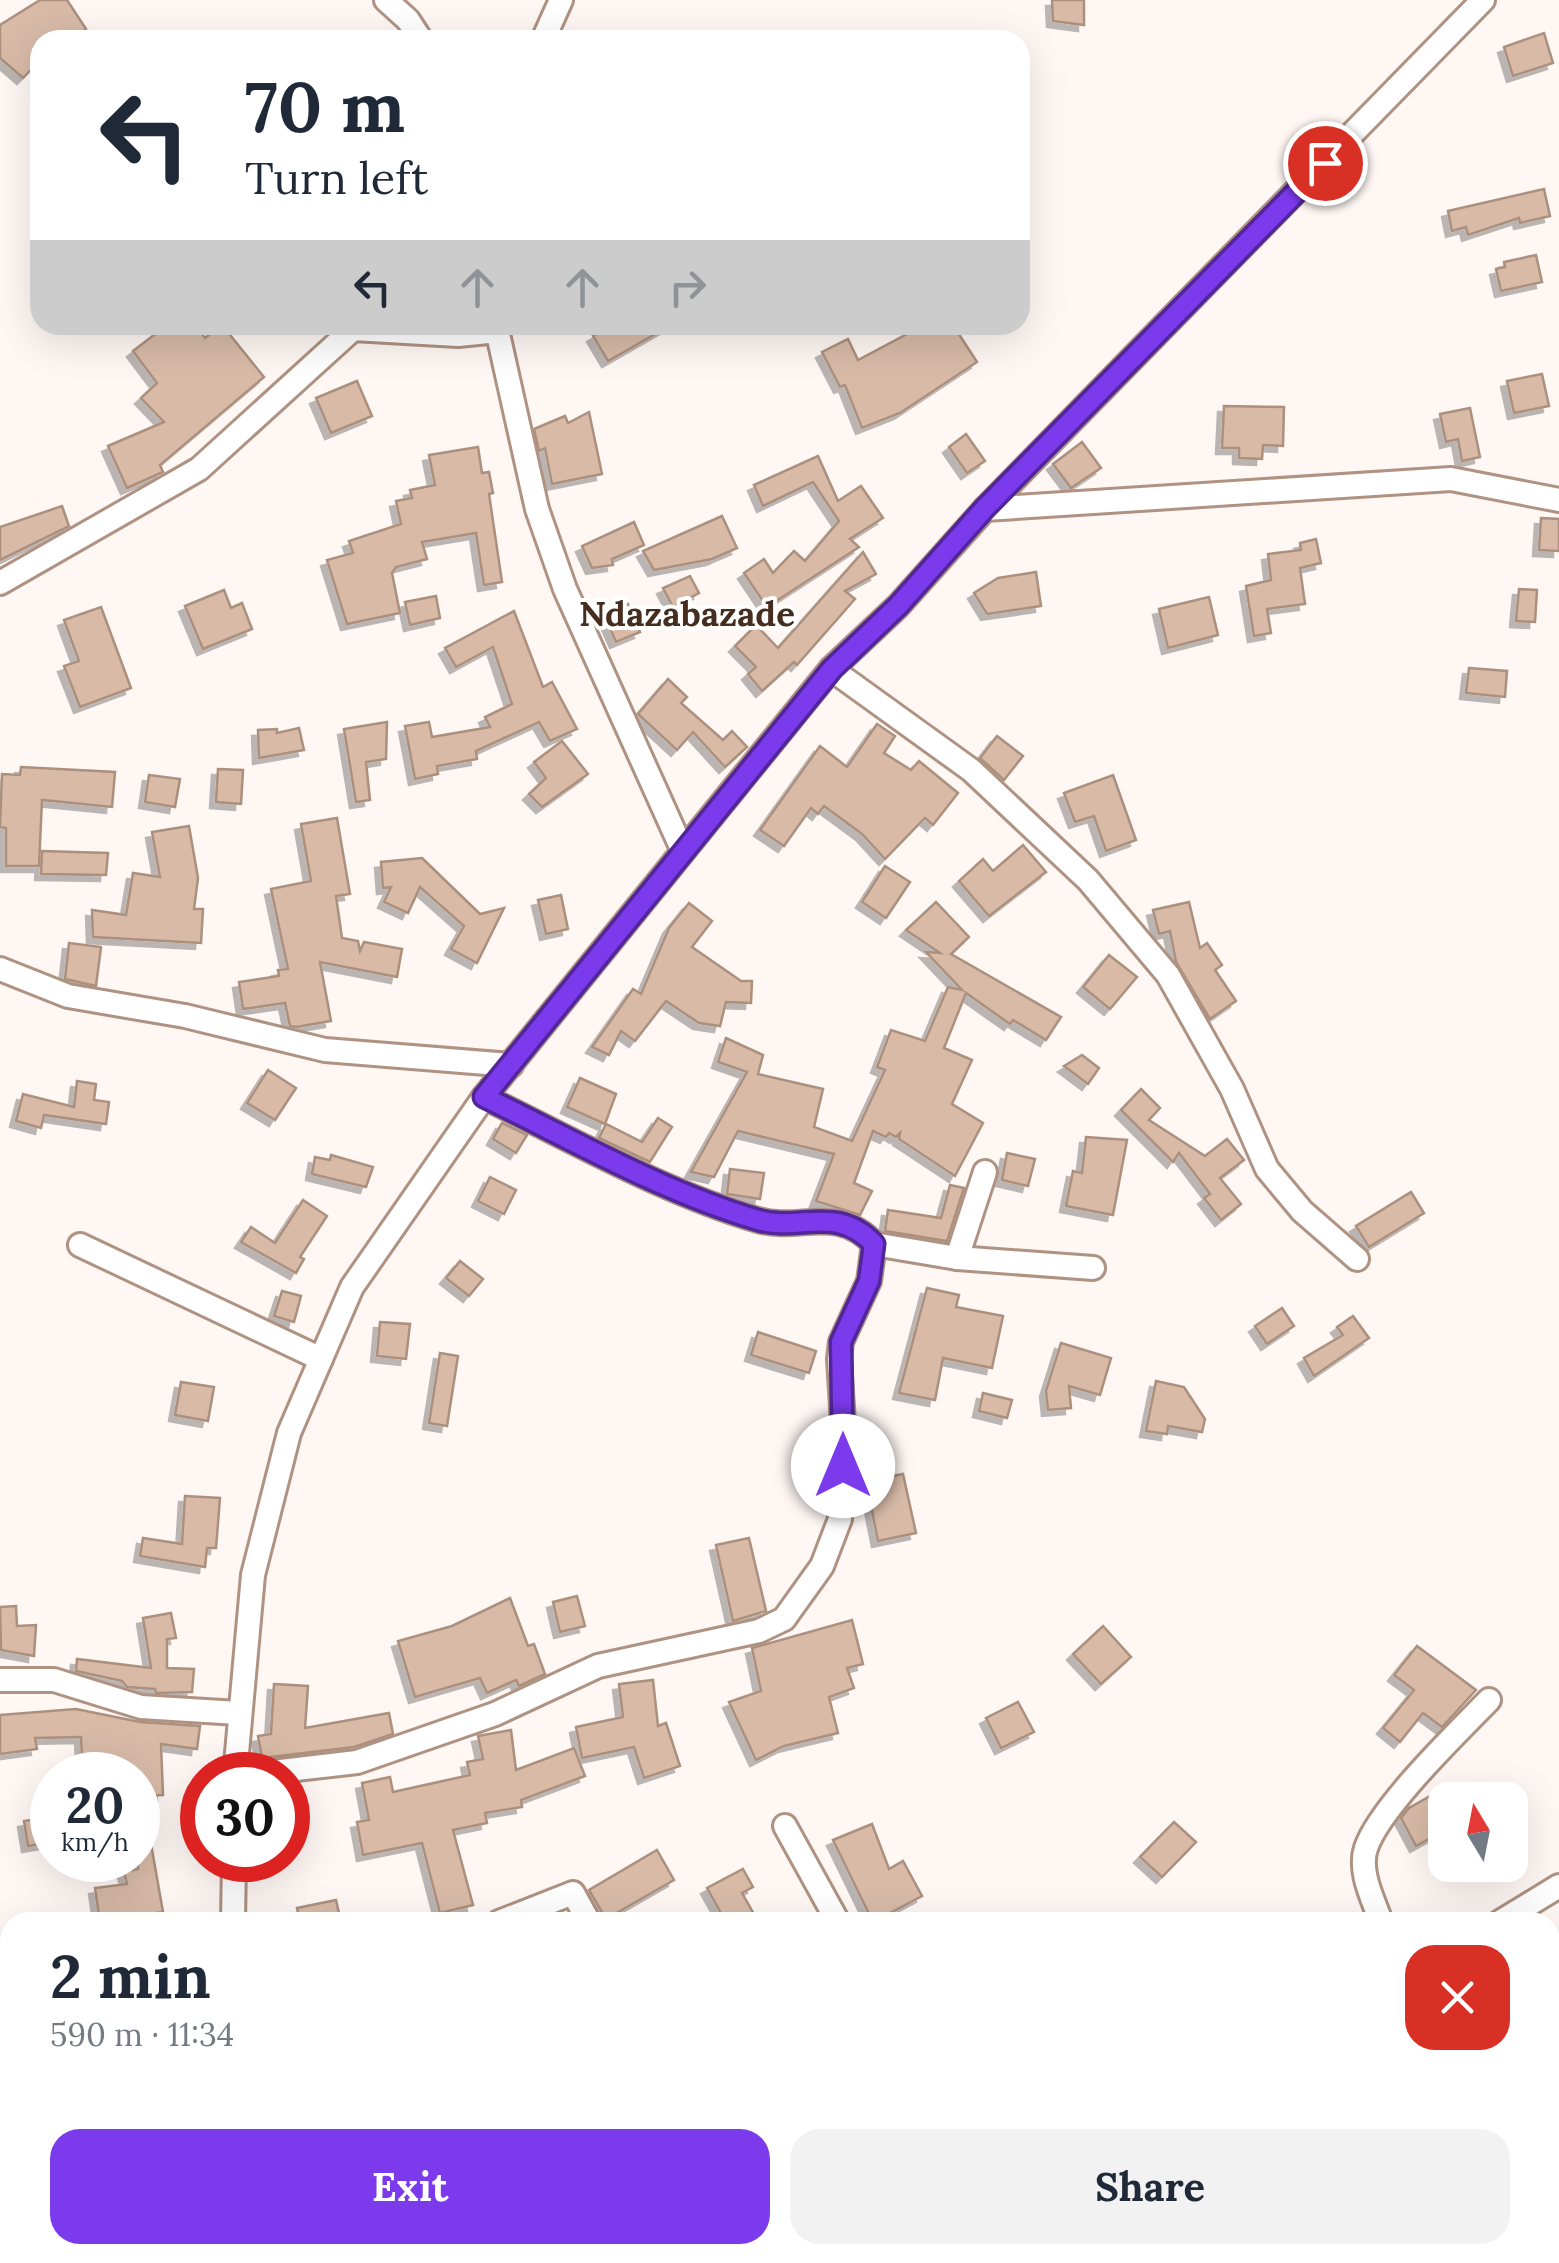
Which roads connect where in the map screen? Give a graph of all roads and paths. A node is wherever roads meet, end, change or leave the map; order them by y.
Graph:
1 (386, 0) edge
2 (561, 0) edge
3 (1483, 0) edge
4 (414, 30) edge
5 (548, 30) edge
6 (346, 335) edge
7 (499, 335) edge
8 (1559, 500) edge
9 (985, 508) junction
10 (0, 583) edge
11 (832, 669) junction
12 (682, 850) junction
13 (0, 969) edge
14 (510, 1065) junction
15 (484, 1097) junction
16 (985, 1172) dead end
17 (874, 1244) junction
18 (80, 1245) dead end
19 (957, 1258) junction
20 (1358, 1259) dead end
21 (1094, 1268) dead end
22 (321, 1359) junction
23 (0, 1680) edge
24 (1489, 1700) dead end
25 (238, 1713) junction
26 (236, 1752) edge
27 (310, 1768) edge
28 (785, 1826) dead end
29 (234, 1882) edge
30 (1559, 1886) edge
31 (233, 1912) edge
32 (525, 1912) edge
33 (583, 1912) edge
34 (832, 1912) edge
35 (1378, 1912) edge
36 (1516, 1912) edge

1 - 4 street
2 - 5 street
3 - 9 street
6 - 10 street
7 - 12 street
8 - 9 street
9 - 11 street
11 - 12 street
11 - 20 street
12 - 14 street
13 - 14 street
14 - 15 street
15 - 17 street
15 - 22 street
16 - 19 street
17 - 19 street
17 - 27 street
18 - 22 street
19 - 21 street
22 - 25 street
23 - 25 street
24 - 35 street
25 - 26 street
28 - 34 street
29 - 31 street
30 - 36 street
32 - 33 street

